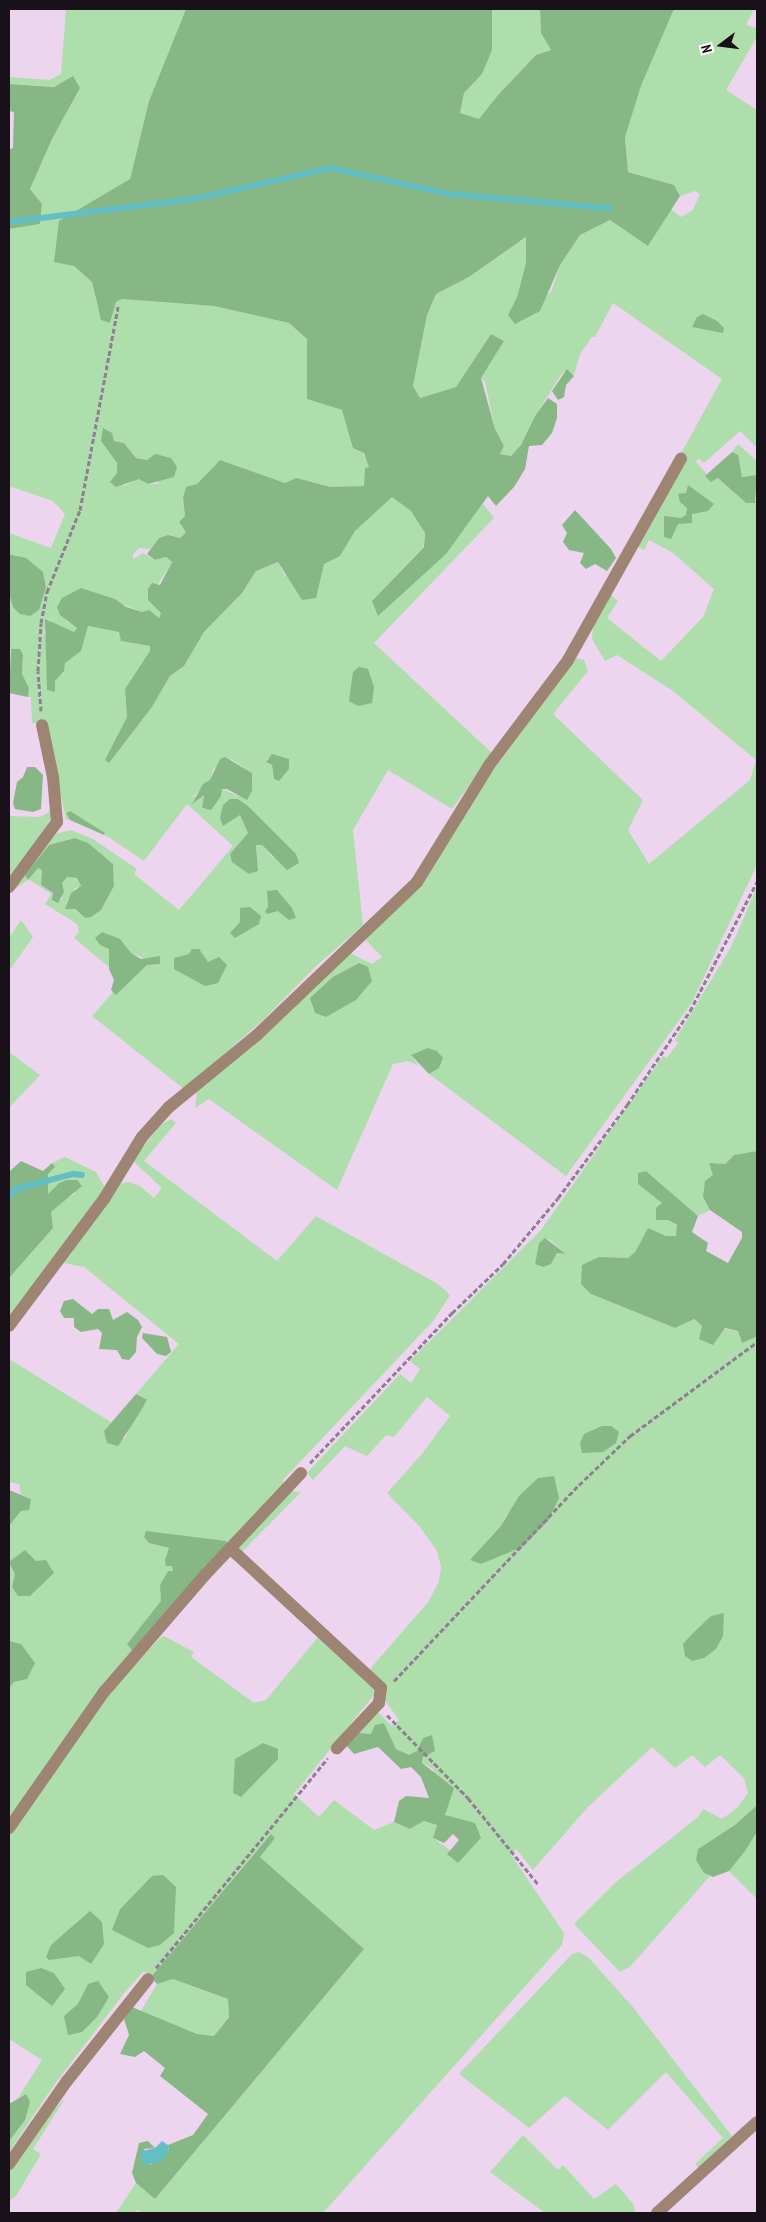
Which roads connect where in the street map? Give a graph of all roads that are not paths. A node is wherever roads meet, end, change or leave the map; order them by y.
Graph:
1 (681, 459) dead end
2 (42, 725) road end
3 (9, 887) edge
4 (9, 1326) edge
5 (301, 1473) road end
6 (230, 1548) junction
7 (336, 1748) road end
8 (9, 1828) edge
9 (148, 1979) road end
10 (757, 2122) edge
11 (9, 2164) edge
12 (657, 2213) edge

1 - 4 street
2 - 3 street
5 - 6 street
6 - 7 street
6 - 8 street
9 - 11 street
10 - 12 street

